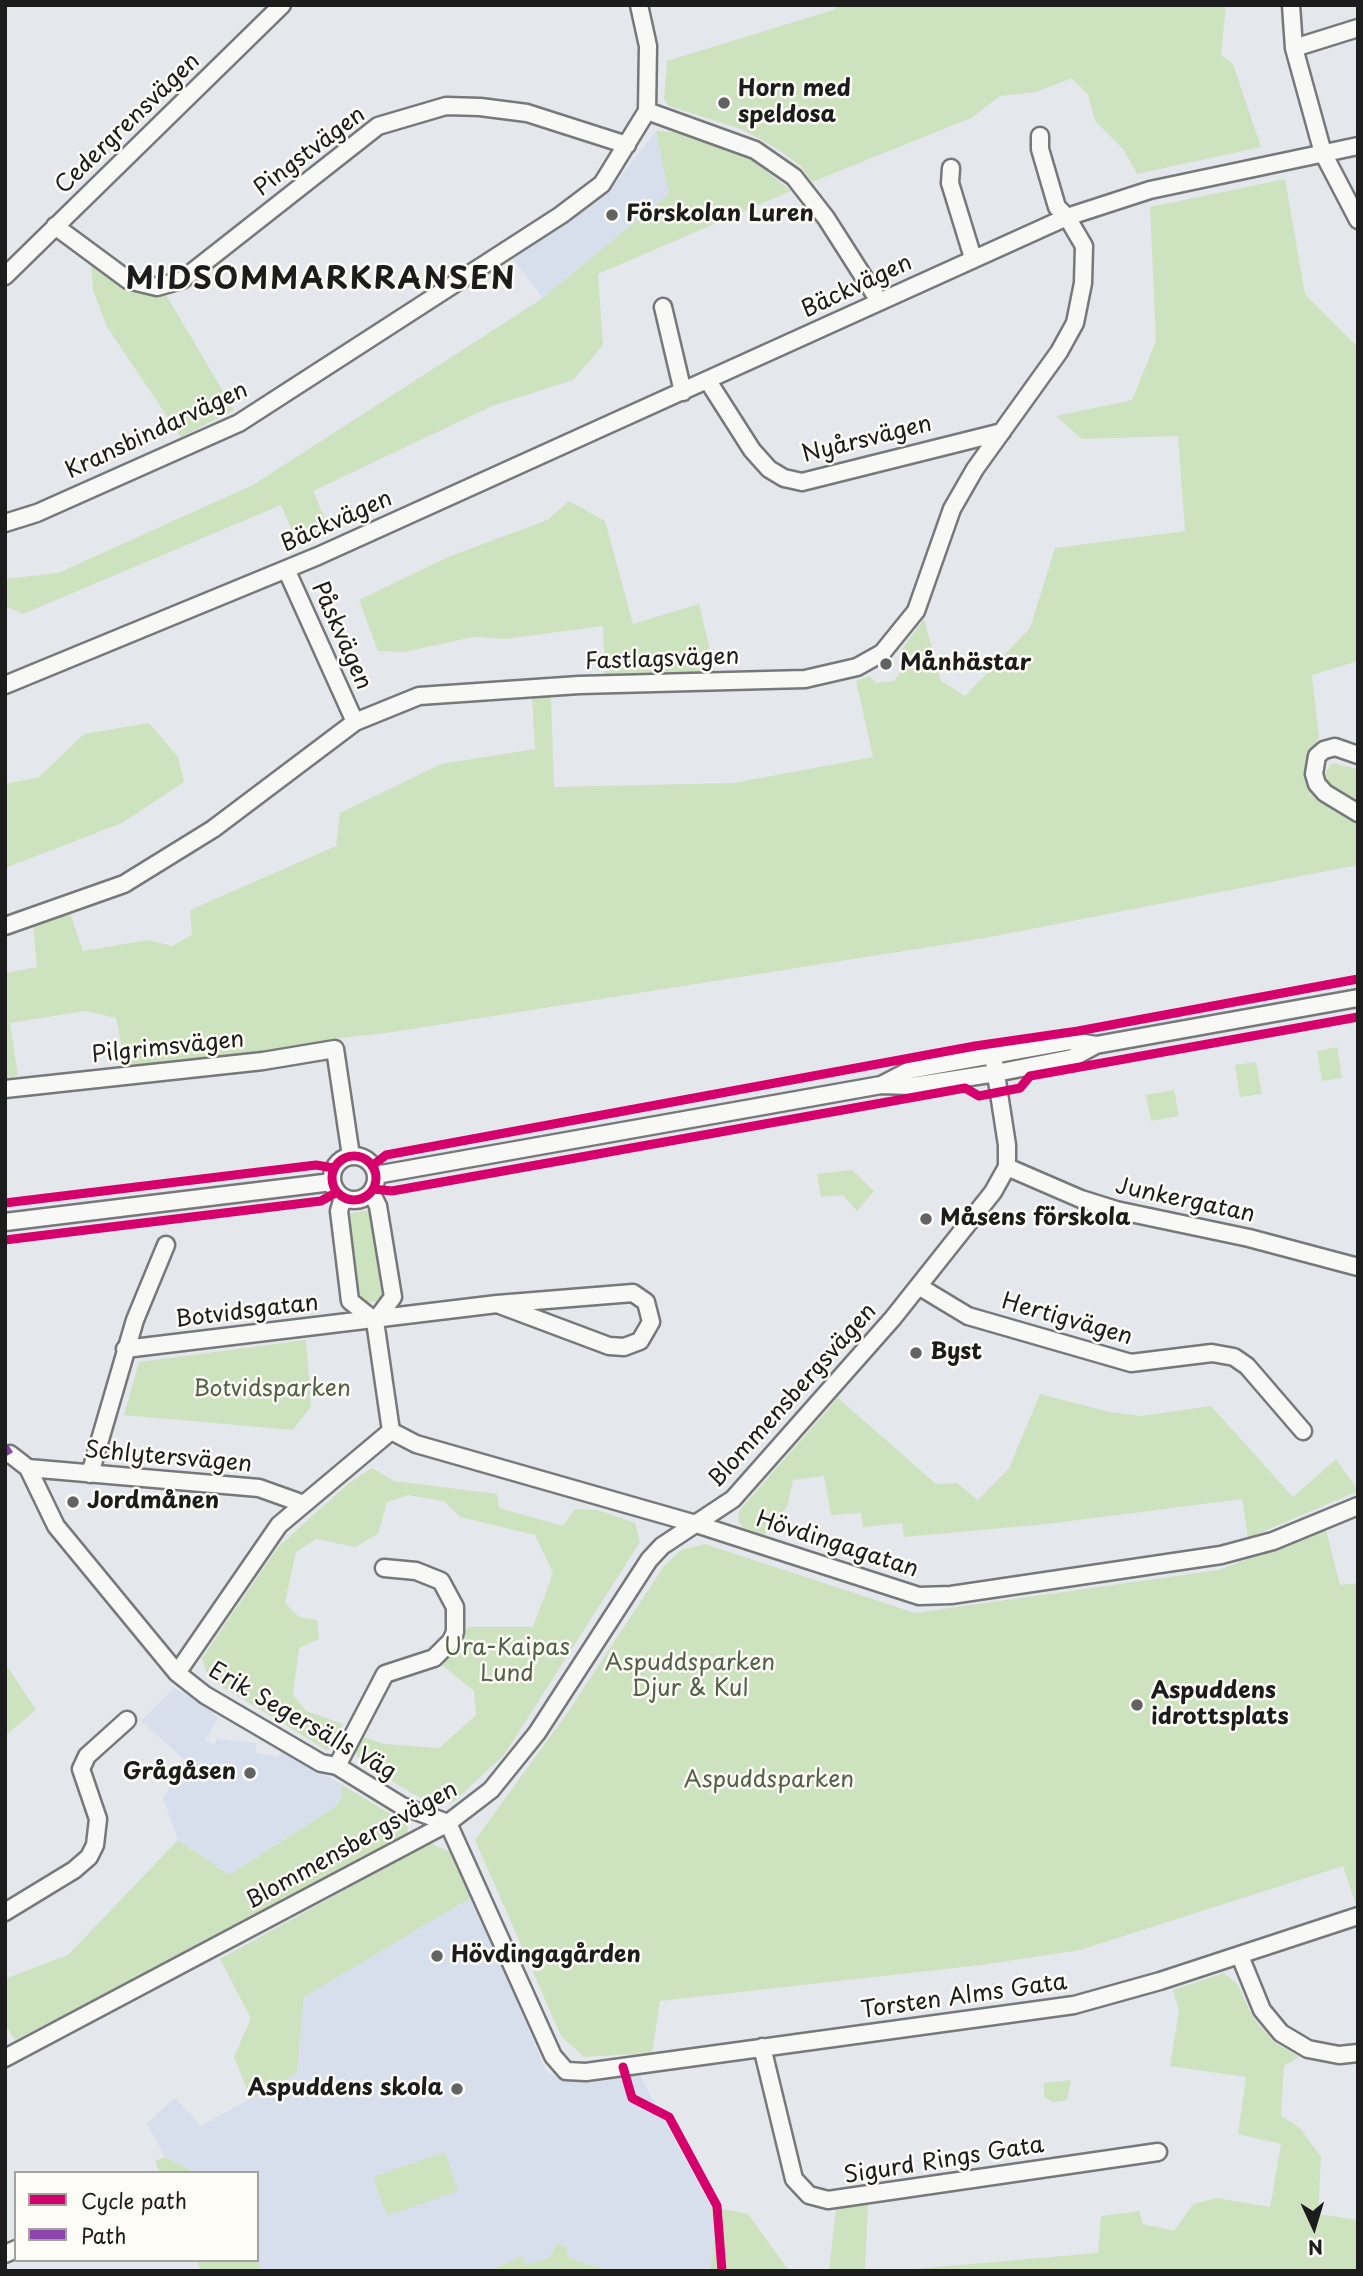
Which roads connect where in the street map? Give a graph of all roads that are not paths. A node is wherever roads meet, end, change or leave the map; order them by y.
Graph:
1 (282, 5) edge
2 (639, 5) edge
3 (1291, 5) edge
4 (1358, 28) edge
5 (1294, 48) junction
6 (647, 111) junction
7 (1040, 136) dead end
8 (627, 145) junction
9 (1358, 146) edge
10 (1323, 153) junction
11 (951, 168) dead end
12 (1067, 217) junction
13 (1358, 220) edge
14 (55, 226) junction
15 (973, 258) junction
16 (5, 276) edge
17 (879, 302) junction
18 (663, 307) dead end
19 (708, 381) junction
20 (683, 392) junction
21 (1002, 432) junction
22 (5, 523) edge
23 (286, 569) junction
24 (5, 685) edge
25 (355, 722) junction
26 (1358, 755) edge
27 (1358, 813) edge
28 (5, 926) edge
29 (1358, 998) edge
30 (1096, 1045) junction
31 (993, 1055) junction
32 (996, 1073) junction
33 (881, 1085) junction
34 (5, 1089) edge
35 (351, 1156) junction
36 (1007, 1167) junction
37 (376, 1175) junction
38 (332, 1182) junction
39 (371, 1192) junction
40 (343, 1198) junction
41 (5, 1222) edge
42 (166, 1245) dead end
43 (1358, 1267) edge
44 (920, 1287) junction
45 (497, 1304) junction
46 (375, 1321) junction
47 (125, 1349) junction
48 (391, 1431) junction
49 (1303, 1431) dead end
50 (8, 1454) edge
51 (28, 1468) junction
52 (90, 1474) junction
53 (301, 1503) junction
54 (1358, 1506) edge
55 (696, 1524) junction
56 (384, 1568) dead end
57 (177, 1672) junction
58 (127, 1720) dead end
59 (337, 1766) junction
60 (448, 1823) junction
61 (5, 1912) edge
62 (1358, 1916) edge
63 (1240, 1956) junction
64 (762, 2048) junction
65 (1358, 2053) edge
66 (5, 2058) edge
67 (1158, 2152) dead end

1 - 14 street, Cedergrensvägen
2 - 6 street
3 - 5 street
4 - 5 street
5 - 10 street
6 - 8 street, Kransbindarvägen
6 - 17 street
7 - 12 street
8 - 14 street, Pingstvägen
8 - 22 street, Kransbindarvägen
9 - 10 street, Bäckvägen
10 - 12 street, Bäckvägen
10 - 13 street
11 - 15 street
12 - 15 street, Bäckvägen
12 - 21 street, Fastlagsvägen
14 - 16 street, Cedergrensvägen
15 - 17 street, Bäckvägen
17 - 19 street, Bäckvägen
18 - 20 street
19 - 20 street, Bäckvägen
19 - 21 street, Nyårsvägen
20 - 23 street, Bäckvägen
21 - 25 street, Fastlagsvägen
23 - 24 street, Bäckvägen
23 - 25 street, Påskvägen
25 - 28 street, Fastlagsvägen
26 - 27 street
29 - 30 street
30 - 31 street
30 - 32 street
31 - 32 street
31 - 33 street
32 - 33 street
32 - 36 street
33 - 37 street
34 - 35 street, Pilgrimsvägen
35 - 37 street
35 - 38 street
36 - 43 street, Junkergatan
36 - 44 street, Blommensbergsvägen
37 - 39 street
38 - 40 street
38 - 41 street
39 - 40 street
39 - 46 street
40 - 46 street
42 - 47 street
44 - 49 street, Hertigvägen
44 - 55 street, Blommensbergsvägen
45 - 45 street, Botvidsgatan
45 - 46 street, Botvidsgatan
46 - 47 street, Botvidsgatan
46 - 48 street
47 - 52 street
48 - 53 street
48 - 55 street, Hövdingagatan
50 - 51 street, Erik Segersälls Väg
51 - 52 street, Schlytersvägen
51 - 57 street, Erik Segersälls Väg
52 - 53 street, Schlytersvägen
53 - 57 street
54 - 55 street, Hövdingagatan
55 - 60 street, Blommensbergsvägen
56 - 59 street
57 - 59 street, Erik Segersälls Väg
58 - 61 street
59 - 60 street, Erik Segersälls Väg
60 - 64 street, Torsten Alms Gata
60 - 66 street, Blommensbergsvägen
62 - 63 street, Torsten Alms Gata
63 - 64 street, Torsten Alms Gata
63 - 65 street
64 - 67 street, Sigurd Rings Gata

